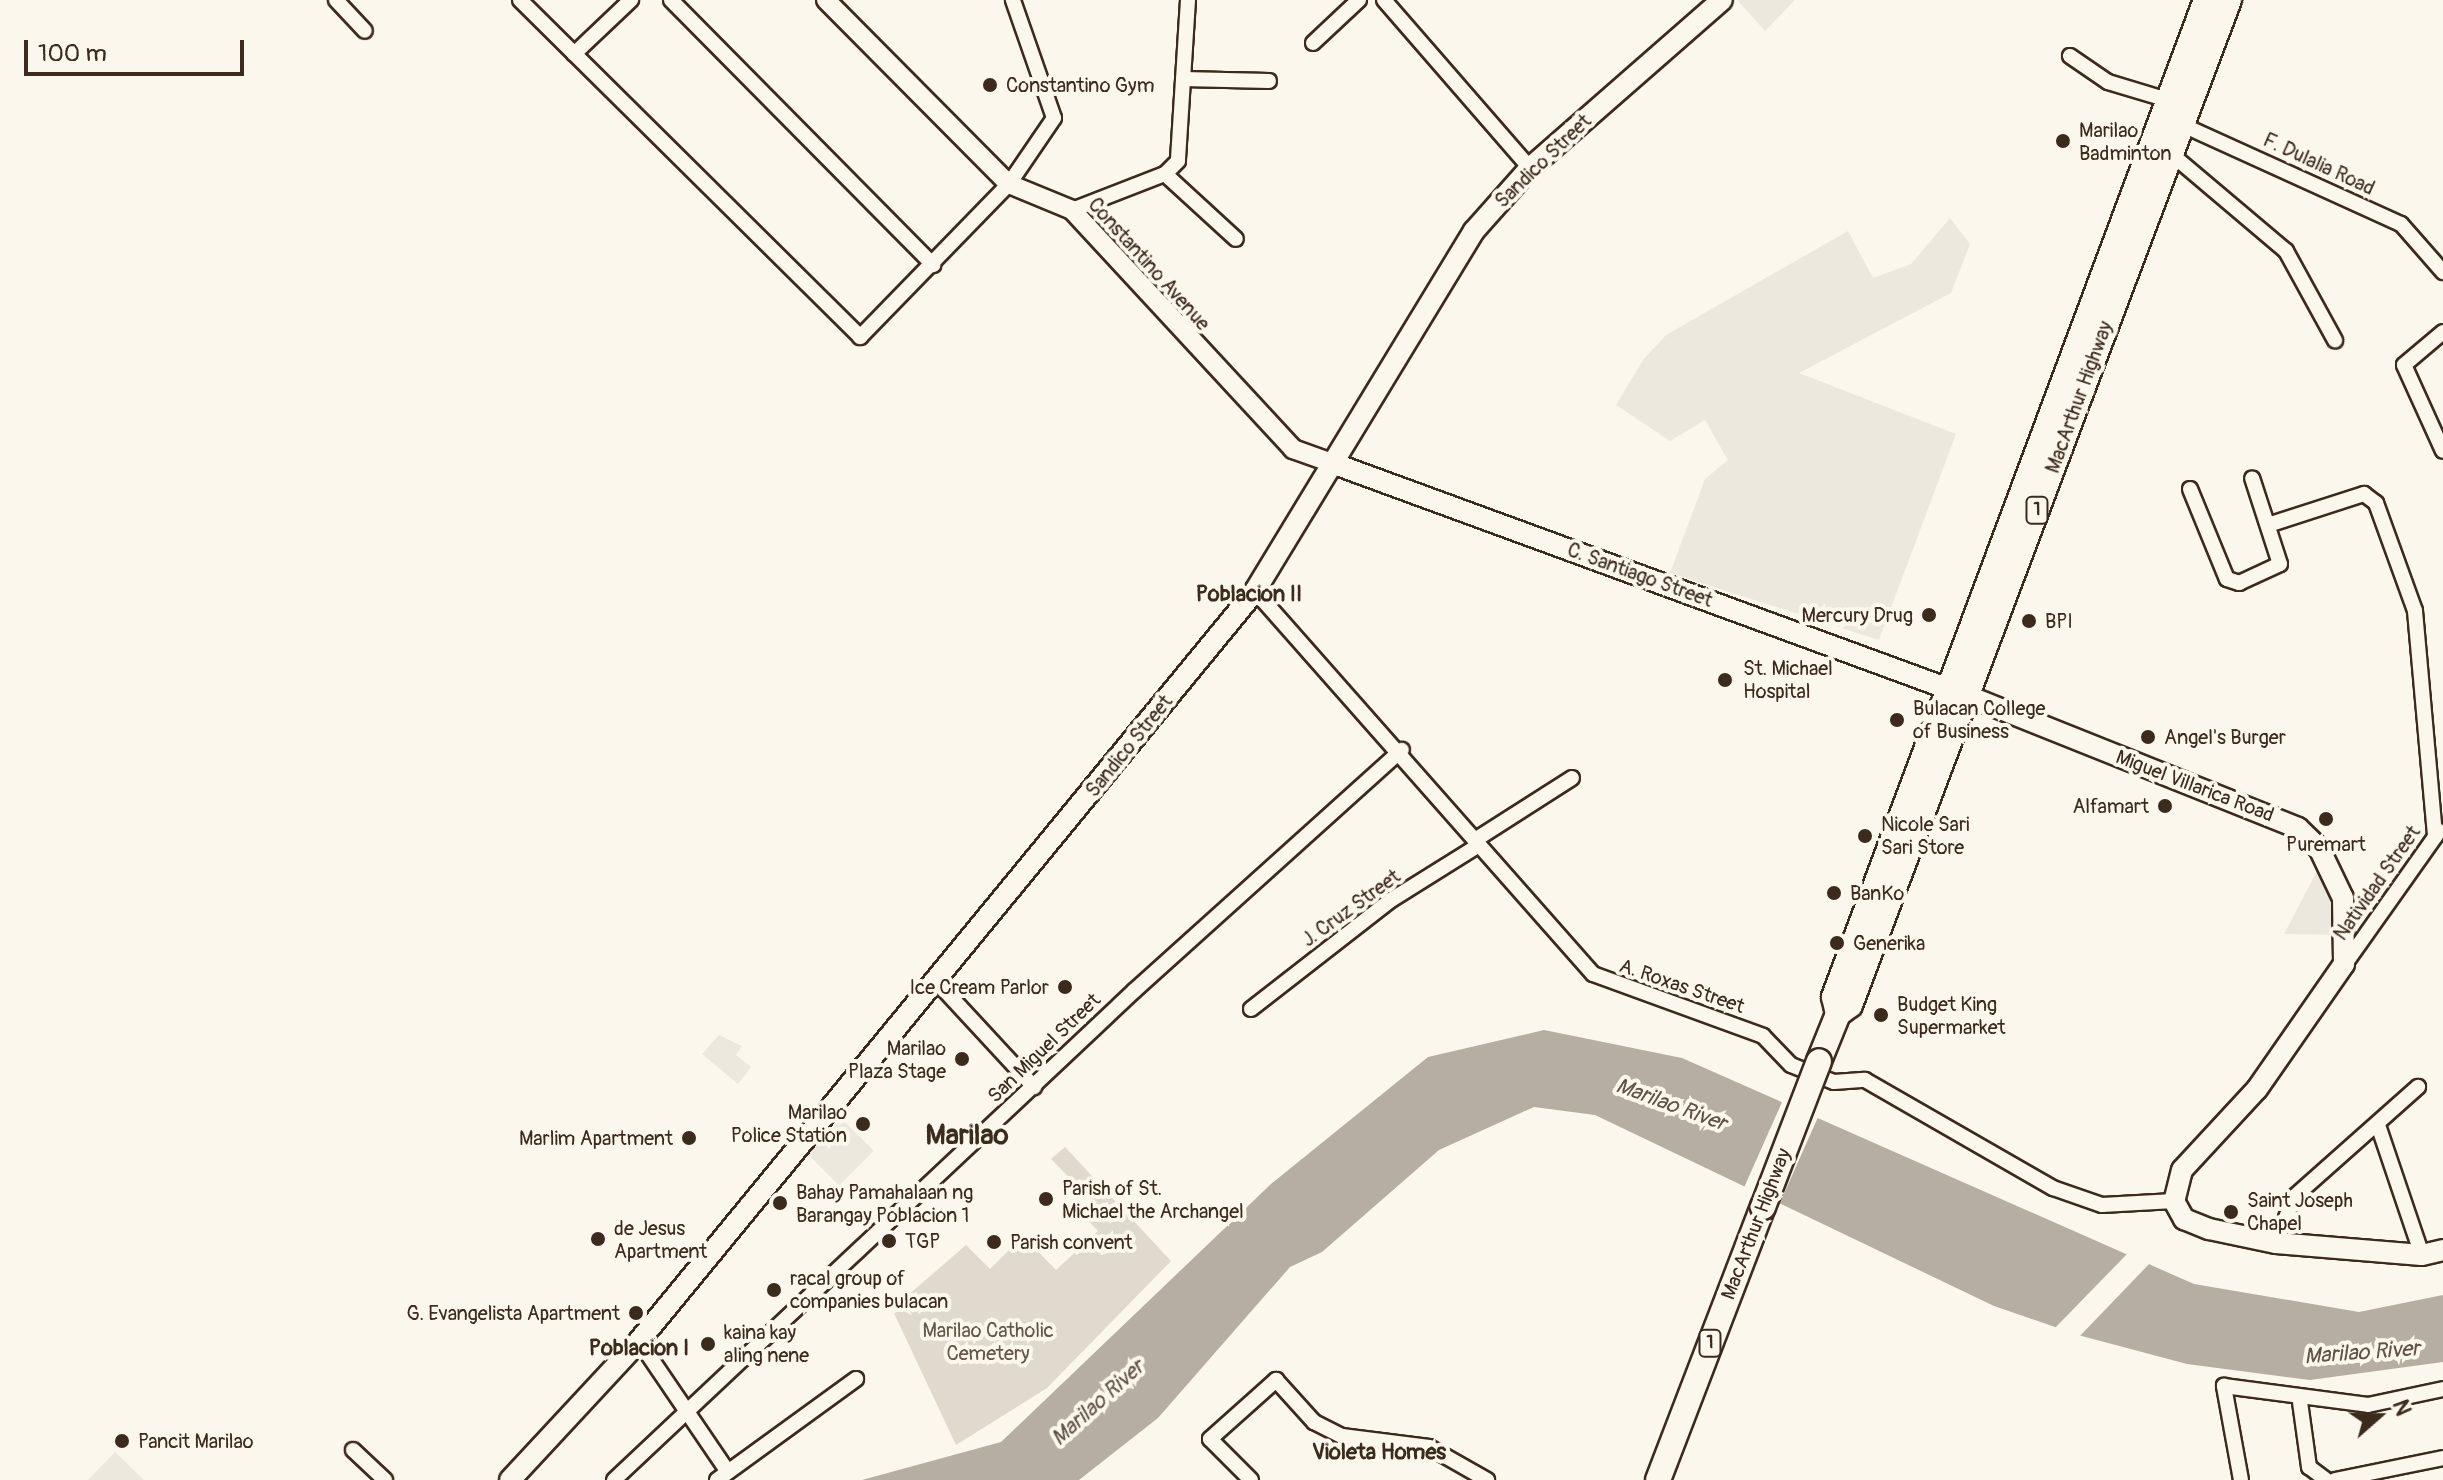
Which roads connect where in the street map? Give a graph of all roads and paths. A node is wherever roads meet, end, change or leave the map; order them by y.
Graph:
1 (336, 0) edge
2 (520, 0) edge
3 (631, 0) edge
4 (671, 0) edge
5 (826, 0) edge
6 (1013, 0) edge
7 (1188, 0) edge
8 (1359, 0) edge
9 (1384, 0) edge
10 (1722, 0) edge
11 (2206, 0) edge
12 (2229, 0) edge
13 (365, 31) dead end
14 (1313, 43) dead end
15 (574, 54) junction
16 (2070, 56) dead end
17 (1183, 79) junction
18 (1269, 81) dead end
19 (2170, 113) junction
20 (2170, 153) junction
21 (1530, 168) junction
22 (1165, 174) junction
23 (1009, 184) junction
24 (1072, 210) junction
25 (1236, 239) dead end
26 (933, 265) junction
27 (2443, 272) edge
28 (2443, 332) edge
29 (2335, 340) dead end
30 (2443, 406) edge
31 (2430, 415) junction
32 (2443, 451) edge
33 (1332, 463) junction
34 (2252, 478) dead end
35 (2190, 489) dead end
36 (2271, 524) junction
37 (1255, 591) junction
38 (1957, 692) junction
39 (1402, 750) junction
40 (1572, 778) dead end
41 (2439, 831) edge
42 (1477, 842) junction
43 (2344, 964) junction
44 (935, 980) junction
45 (1251, 1009) dead end
46 (1034, 1087) junction
47 (2418, 1087) dead end
48 (2378, 1125) junction
49 (2174, 1201) junction
50 (2276, 1243) junction
51 (2443, 1250) edge
52 (2422, 1255) junction
53 (639, 1341) junction
54 (856, 1379) dead end
55 (2443, 1389) edge
56 (2300, 1402) junction
57 (688, 1410) junction
58 (353, 1450) dead end
59 (2443, 1458) edge
60 (721, 1475) edge
61 (385, 1480) edge
62 (510, 1480) edge
63 (614, 1480) edge
64 (1251, 1480) edge
65 (1487, 1480) edge
66 (1658, 1480) edge
67 (2241, 1480) edge
68 (2326, 1480) edge
69 (2335, 1480) edge

1 - 13 street
2 - 15 street
3 - 15 street
4 - 26 street
5 - 23 street, Constantino Avenue
6 - 23 street
7 - 17 street
8 - 14 street
9 - 21 street
10 - 21 main road, Sandico Street
11 - 19 highway, MacArthur Highway / 1
12 - 19 highway, MacArthur Highway / 1
15 - 26 street
16 - 19 street, F. Dulalia Road
17 - 18 street
17 - 22 street
19 - 20 highway, MacArthur Highway / 1
19 - 27 street, F. Dulalia Road
19 - 38 highway, MacArthur Highway / 1
20 - 29 street
20 - 38 highway, MacArthur Highway / 1
21 - 33 main road, Sandico Street
22 - 24 street
22 - 25 street
23 - 24 street, Constantino Avenue
23 - 26 street
24 - 33 street, Constantino Avenue
28 - 31 street
30 - 31 street
31 - 32 street
33 - 37 main road, Sandico Street
33 - 38 main road, C. Santiago Street
34 - 36 street
35 - 36 street
36 - 41 street
37 - 39 street, A. Roxas Street
37 - 44 main road, Sandico Street
38 - 43 main road, Miguel Villarica Road
38 - 66 highway, MacArthur Highway / 1, bridge
39 - 42 street, A. Roxas Street
39 - 46 street, San Miguel Street
40 - 42 street, J. Cruz Street
41 - 43 street, Natividad Street
42 - 45 street, J. Cruz Street
42 - 49 street, A. Roxas Street
43 - 49 main road
44 - 46 street
44 - 53 main road, Sandico Street
46 - 57 street, San Miguel Street
47 - 48 street
48 - 50 street
48 - 52 street
49 - 50 main road
50 - 52 main road
51 - 52 main road
53 - 57 street
53 - 62 main road, Sandico Street
54 - 60 street
55 - 56 street
56 - 67 street
56 - 68 street
57 - 60 street
57 - 63 street, San Miguel Street
58 - 61 street
59 - 69 street
64 - 65 street

